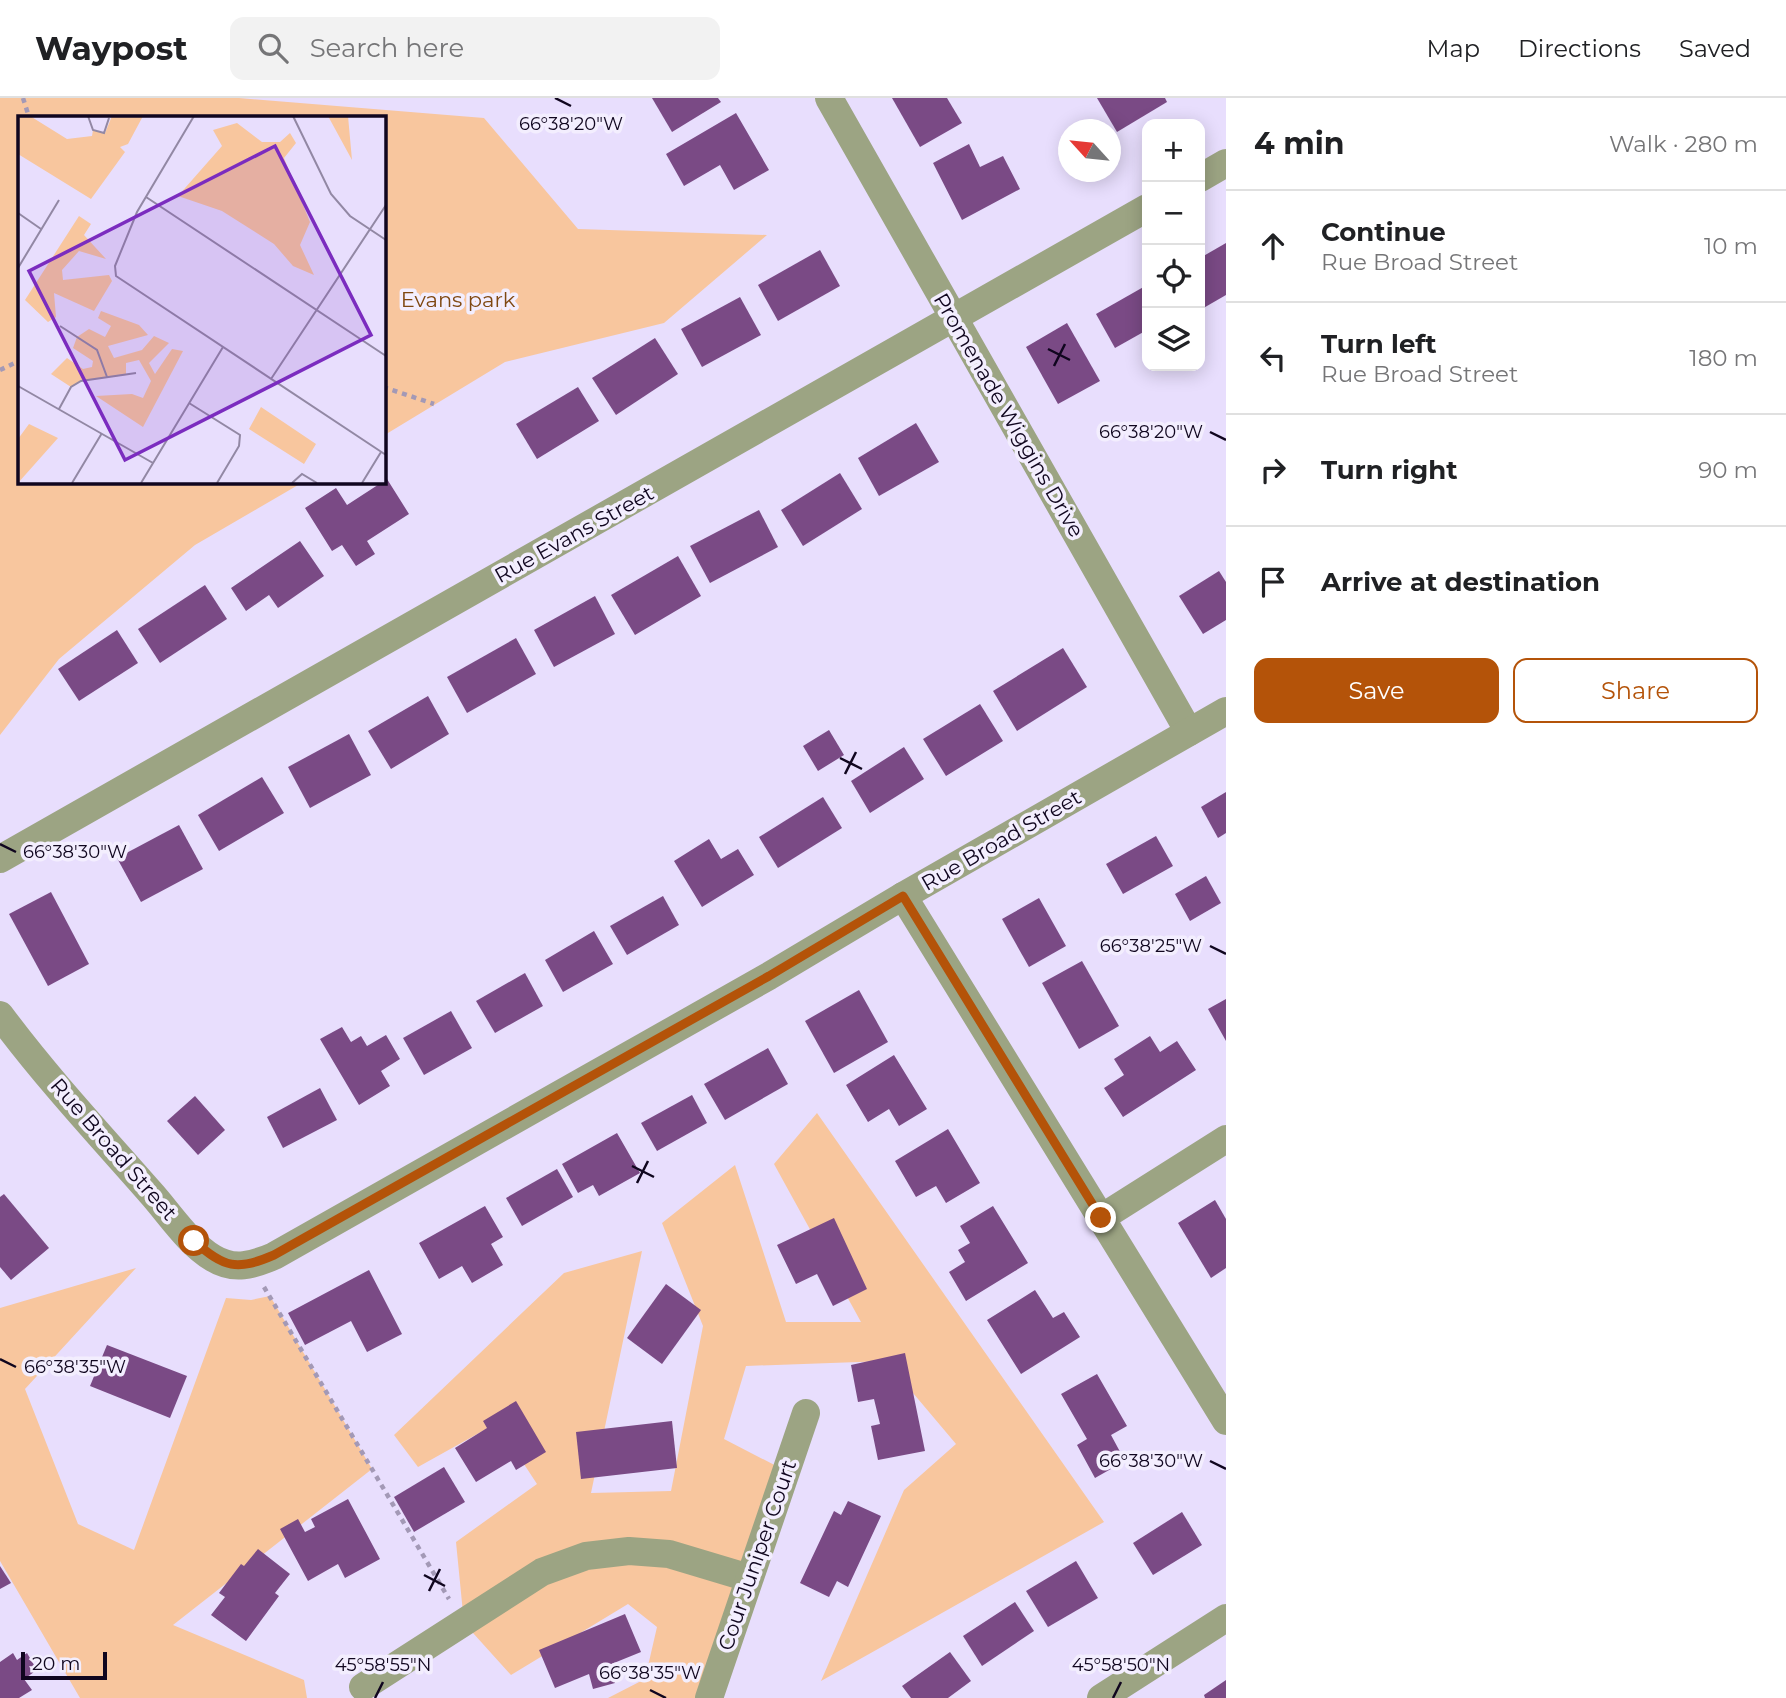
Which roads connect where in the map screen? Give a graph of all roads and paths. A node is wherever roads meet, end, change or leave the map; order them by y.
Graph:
1 (23, 98) edge
2 (829, 98) edge
3 (30, 116) edge
4 (1226, 163) edge
5 (1205, 175) edge
6 (1142, 211) edge
7 (954, 319) junction
8 (18, 361) edge
9 (0, 370) edge
10 (385, 388) edge
11 (435, 404) dead end
12 (1226, 711) edge
13 (1189, 732) junction
14 (0, 859) edge
15 (903, 896) junction
16 (0, 1016) edge
17 (1226, 1139) edge
18 (1101, 1218) junction
19 (251, 1265) junction
20 (806, 1413) dead end
21 (1226, 1421) edge
22 (749, 1578) junction
23 (1226, 1618) edge
24 (464, 1623) junction
25 (363, 1687) dead end
26 (709, 1698) edge
27 (1101, 1698) edge

1 - 3 path
2 - 7 street, Promenade Wiggins Drive
4 - 5 street
6 - 7 street, Rue Evans Street
7 - 13 street, Promenade Wiggins Drive
7 - 14 street, Rue Evans Street
8 - 9 path
10 - 11 path
12 - 13 street, Rue Broad Street
13 - 15 street, Rue Broad Street
15 - 18 street
15 - 19 street, Rue Broad Street
16 - 19 street, Rue Broad Street
17 - 18 street
18 - 21 street
19 - 24 path
20 - 22 street, Cour Juniper Court
22 - 24 street
22 - 26 street, Cour Juniper Court
23 - 27 street
24 - 25 street

